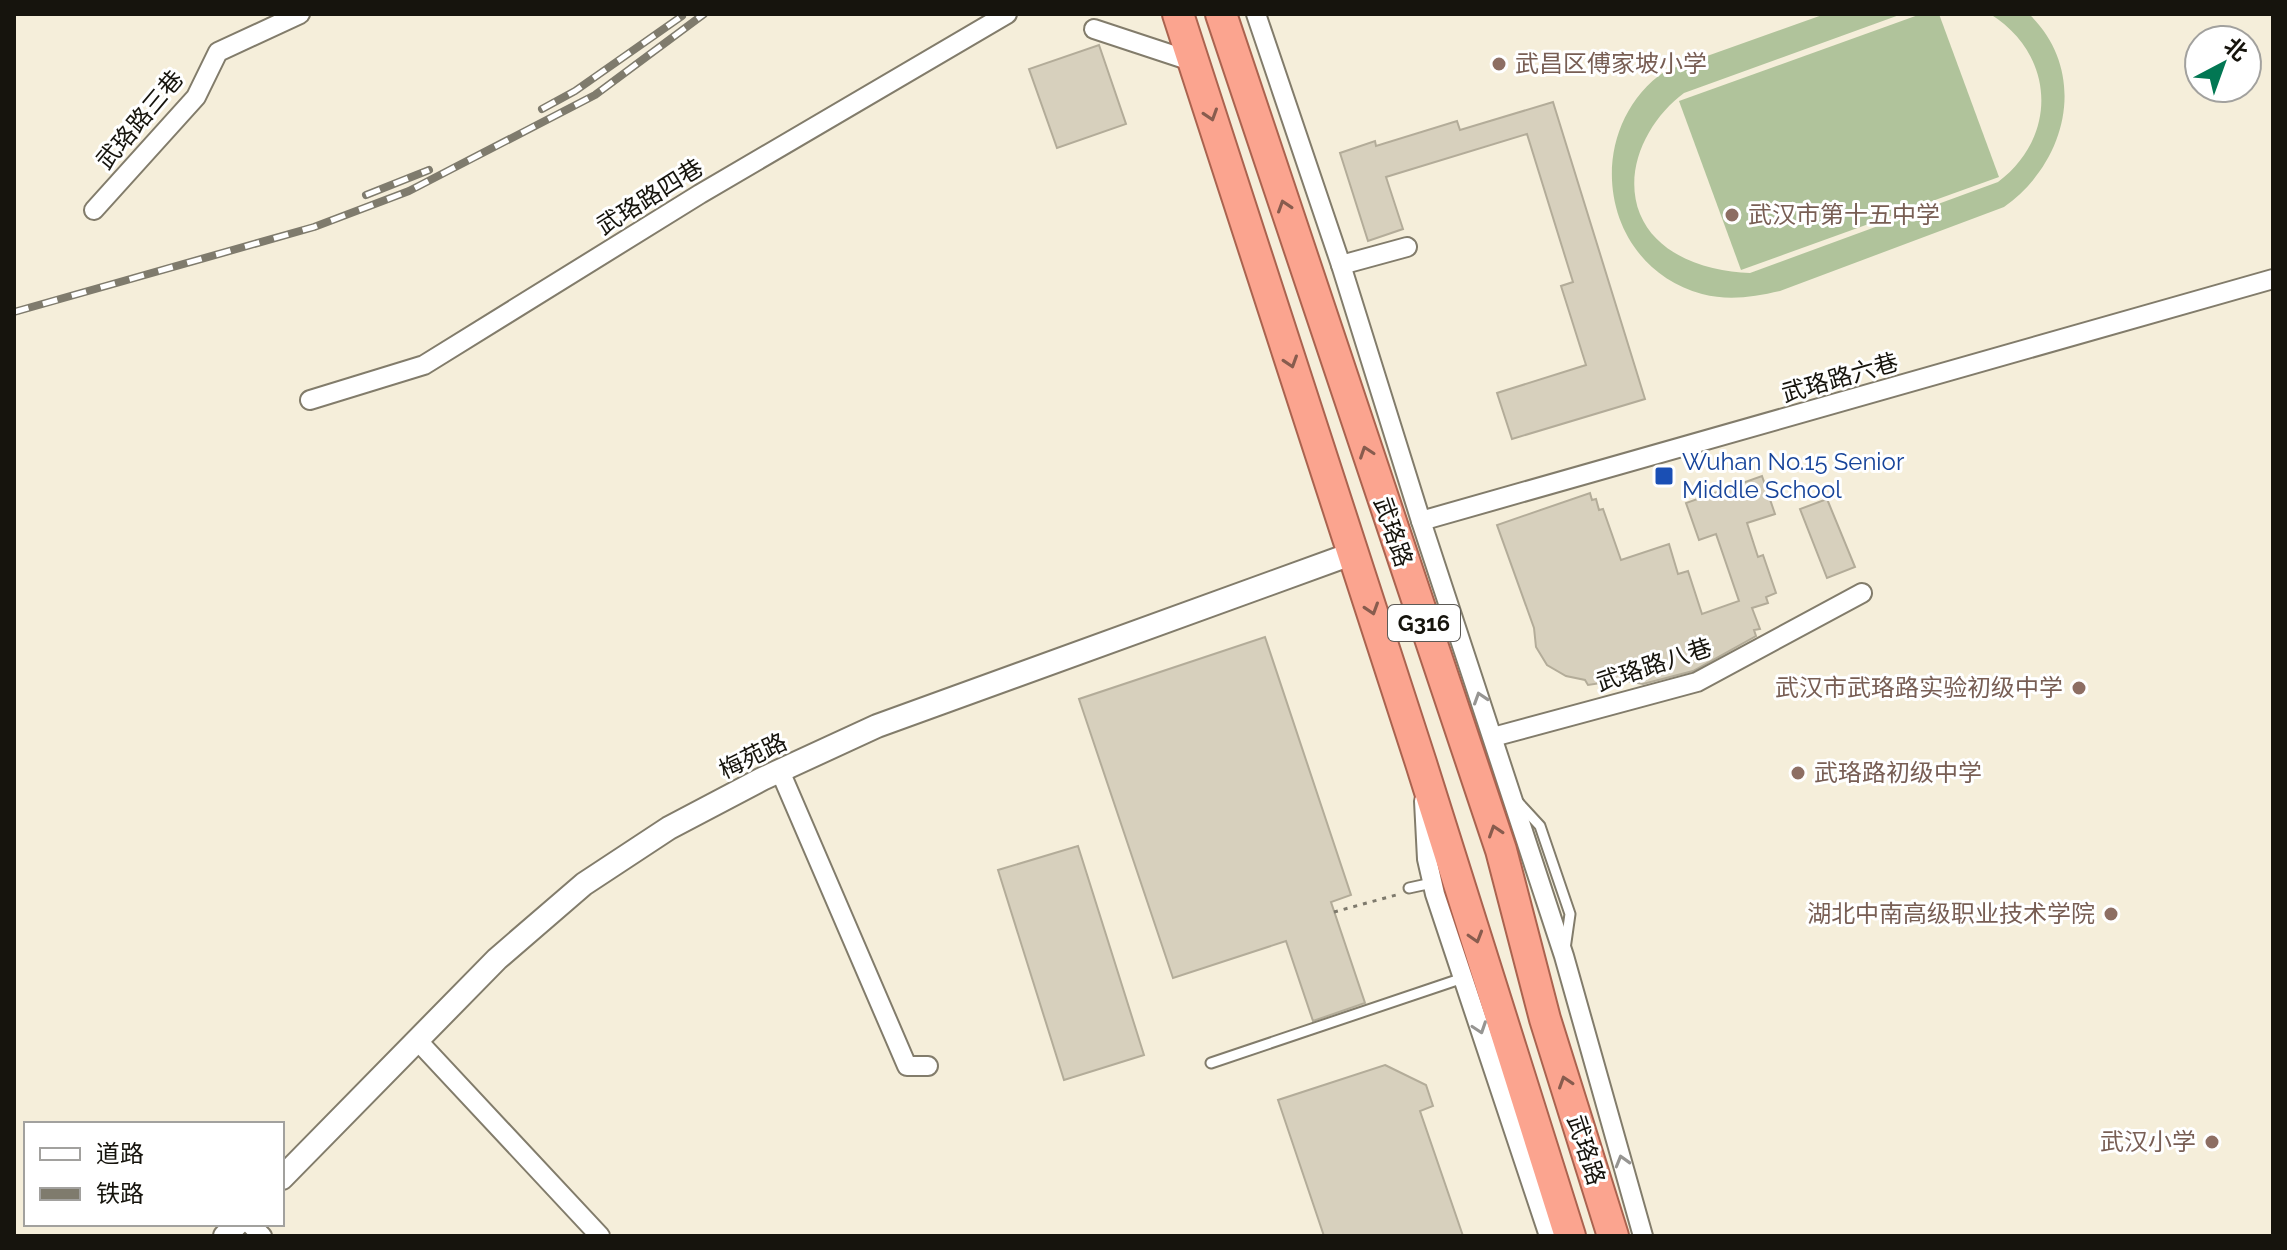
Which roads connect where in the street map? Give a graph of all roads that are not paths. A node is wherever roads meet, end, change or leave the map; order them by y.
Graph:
1 (300, 14) edge
2 (1007, 14) edge
3 (1178, 14) edge
4 (1221, 14) edge
5 (1256, 14) edge
6 (1094, 29) dead end
7 (1194, 62) junction
8 (94, 210) dead end
9 (1407, 247) dead end
10 (1341, 265) junction
11 (2273, 279) edge
12 (310, 400) dead end
13 (1421, 521) junction
14 (1354, 553) junction
15 (1862, 593) dead end
16 (1493, 737) junction
17 (1421, 763) junction
18 (780, 771) junction
19 (1432, 883) junction
20 (1409, 888) dead end
21 (1463, 978) junction
22 (417, 1040) junction
23 (1211, 1063) dead end
24 (928, 1066) dead end
25 (284, 1176) edge
26 (600, 1236) edge
27 (1549, 1236) edge
28 (1570, 1236) edge
29 (1613, 1236) edge
30 (1643, 1236) edge

1 - 8 street, 武珞路三巷
2 - 12 street, 武珞路四巷
3 - 7 highway, 武珞路 / G316
29 -> 4 highway, 武珞路 / G316
5 - 10 street, 武珞路
6 - 7 street
7 -> 14 highway, 武珞路 / G316
9 - 10 street
10 - 13 street, 武珞路
11 - 13 street, 武珞路六巷
16 -> 13 street, 武珞路
14 -> 17 highway, 武珞路 / G316
14 - 18 street, 梅苑路
15 - 16 street, 武珞路八巷
30 -> 16 street, 武珞路
17 - 19 street, 武珞路
17 -> 28 highway, 武珞路 / G316
18 - 22 street, 梅苑路
18 - 24 street
19 - 20 lane
19 - 21 street, 武珞路
21 - 23 lane
21 -> 27 street, 武珞路
22 - 25 street, 梅苑路
22 - 26 street

